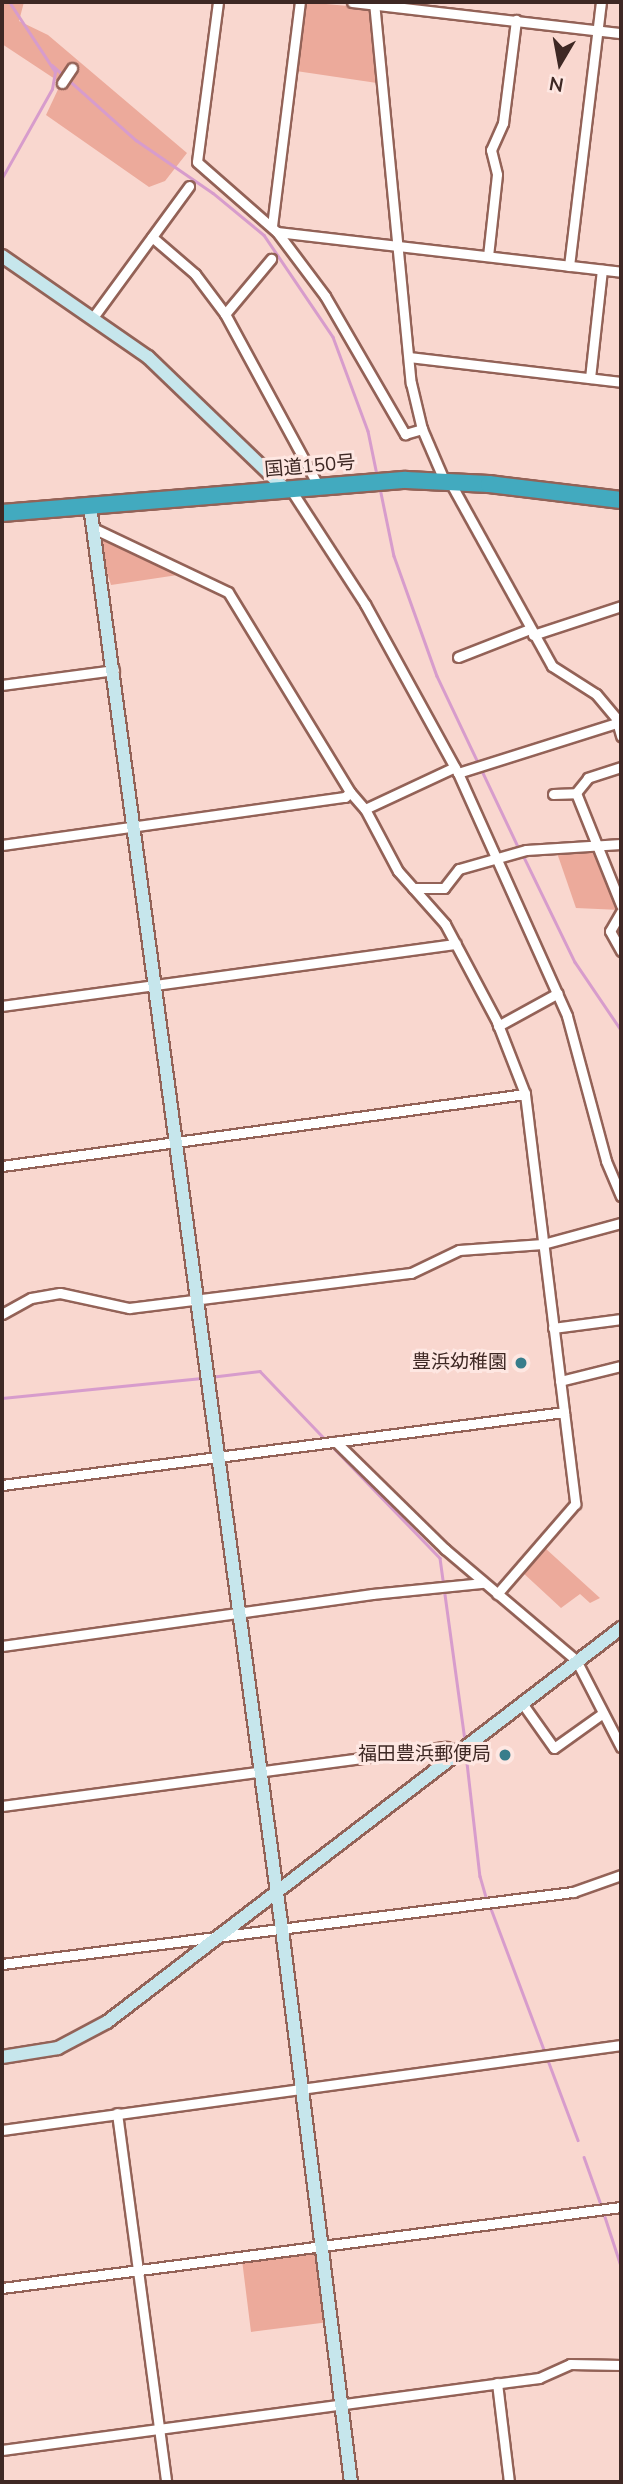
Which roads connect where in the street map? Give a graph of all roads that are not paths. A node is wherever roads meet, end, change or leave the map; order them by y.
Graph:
1 (218, 2) edge
2 (300, 2) edge
3 (352, 2) edge
4 (600, 2) edge
5 (374, 3) edge
6 (516, 20) junction
7 (597, 30) junction
8 (621, 33) edge
9 (72, 68) dead end
10 (62, 83) dead end
11 (189, 186) dead end
12 (274, 229) junction
13 (152, 237) junction
14 (399, 246) junction
15 (2, 256) edge
16 (488, 256) junction
17 (271, 259) dead end
18 (569, 266) junction
19 (602, 270) junction
20 (621, 272) edge
21 (225, 314) junction
22 (94, 316) junction
23 (409, 357) junction
24 (590, 378) junction
25 (621, 382) edge
26 (422, 429) junction
27 (447, 480) junction
28 (319, 487) junction
29 (288, 490) junction
30 (621, 500) edge
31 (90, 506) junction
32 (2, 513) edge
33 (93, 528) junction
34 (621, 606) edge
35 (532, 632) junction
36 (458, 657) dead end
37 (114, 670) junction
38 (2, 685) edge
39 (618, 719) edge
40 (621, 736) edge
41 (621, 767) edge
42 (456, 770) junction
43 (350, 792) junction
44 (576, 793) junction
45 (553, 794) dead end
46 (365, 809) junction
47 (135, 828) junction
48 (621, 844) edge
49 (2, 845) edge
50 (598, 847) junction
51 (498, 861) junction
52 (413, 888) junction
53 (621, 905) edge
54 (621, 912) edge
55 (456, 944) junction
56 (621, 951) edge
57 (157, 986) junction
58 (558, 993) junction
59 (2, 1006) edge
60 (498, 1026) junction
61 (524, 1094) junction
62 (177, 1144) junction
63 (2, 1166) edge
64 (621, 1196) edge
65 (621, 1223) edge
66 (543, 1244) junction
67 (198, 1300) junction
68 (2, 1314) edge
69 (621, 1319) edge
70 (552, 1328) junction
71 (621, 1366) edge
72 (560, 1381) junction
73 (564, 1412) junction
74 (336, 1442) junction
75 (218, 1458) junction
76 (2, 1485) edge
77 (484, 1583) junction
78 (497, 1594) junction
79 (240, 1615) junction
80 (621, 1628) edge
81 (2, 1646) edge
82 (576, 1660) junction
83 (522, 1703) junction
84 (603, 1713) junction
85 (621, 1747) edge
86 (462, 1751) junction
87 (261, 1773) junction
88 (2, 1806) edge
89 (621, 1875) edge
90 (276, 1894) junction
91 (282, 1929) junction
92 (221, 1938) junction
93 (2, 1965) edge
94 (621, 2045) edge
95 (2, 2057) edge
96 (303, 2088) junction
97 (117, 2113) junction
98 (2, 2130) edge
99 (621, 2207) edge
100 (322, 2246) junction
101 (139, 2270) junction
102 (2, 2288) edge
103 (621, 2365) edge
104 (497, 2383) junction
105 (344, 2405) junction
106 (159, 2429) junction
107 (2, 2450) edge
108 (166, 2482) edge
109 (351, 2482) edge
110 (509, 2482) edge

1 - 12 street
2 - 12 street
3 - 5 street
4 - 7 street
5 - 6 street
5 - 14 street
6 - 7 street
6 - 16 street
7 - 8 street
7 - 18 street
9 - 10 street
11 - 13 street
12 - 14 street
12 - 26 street
13 - 21 street
13 - 22 street
14 - 16 street
14 - 23 street
15 - 22 street
16 - 18 street
17 - 21 street
18 - 19 street
19 - 20 street
19 - 24 street
21 - 28 street
22 - 29 street
23 - 24 street
23 - 26 street
24 - 25 street
26 - 27 street
27 - 28 highway, 国道150号
27 - 30 highway, 国道150号
27 - 35 street
28 - 29 highway, 国道150号
29 - 31 highway, 国道150号
29 - 42 street
31 - 32 highway, 国道150号
31 - 33 street
33 - 37 street
33 - 43 street
34 - 35 street
35 - 36 street
35 - 39 street
37 - 38 street
37 - 47 street
39 - 40 street
39 - 42 street
41 - 44 street
42 - 46 street
42 - 51 street
43 - 46 street
43 - 47 street
44 - 45 street
44 - 50 street
46 - 52 street
47 - 49 street
47 - 57 street
48 - 50 street
50 - 51 street
50 - 53 street
51 - 52 street
51 - 58 street
52 - 55 street
54 - 56 street
55 - 57 street
55 - 60 street
57 - 59 street
57 - 62 street
58 - 60 street
58 - 64 street
60 - 61 street
61 - 62 street
61 - 66 street
62 - 63 street
62 - 67 street
65 - 66 street
66 - 67 street
66 - 70 street
67 - 68 street
67 - 75 street
69 - 70 street
70 - 72 street
71 - 72 street
72 - 73 street
73 - 74 street
73 - 78 street
74 - 75 street
74 - 77 street
75 - 76 street
75 - 79 street
77 - 78 street
77 - 79 street
78 - 82 street
79 - 81 street
79 - 87 street
80 - 82 street
82 - 83 street
82 - 84 street
83 - 84 street
83 - 86 street
84 - 85 street
86 - 87 street
86 - 90 street
87 - 88 street
87 - 90 street
89 - 91 street
90 - 91 street
90 - 92 street
91 - 92 street
91 - 96 street
92 - 93 street
92 - 95 street
94 - 96 street
96 - 97 street
96 - 100 street
97 - 98 street
97 - 101 street
99 - 100 street
100 - 101 street
100 - 105 street
101 - 102 street
101 - 106 street
103 - 104 street
104 - 105 street
104 - 110 street
105 - 106 street
105 - 109 street
106 - 107 street
106 - 108 street

